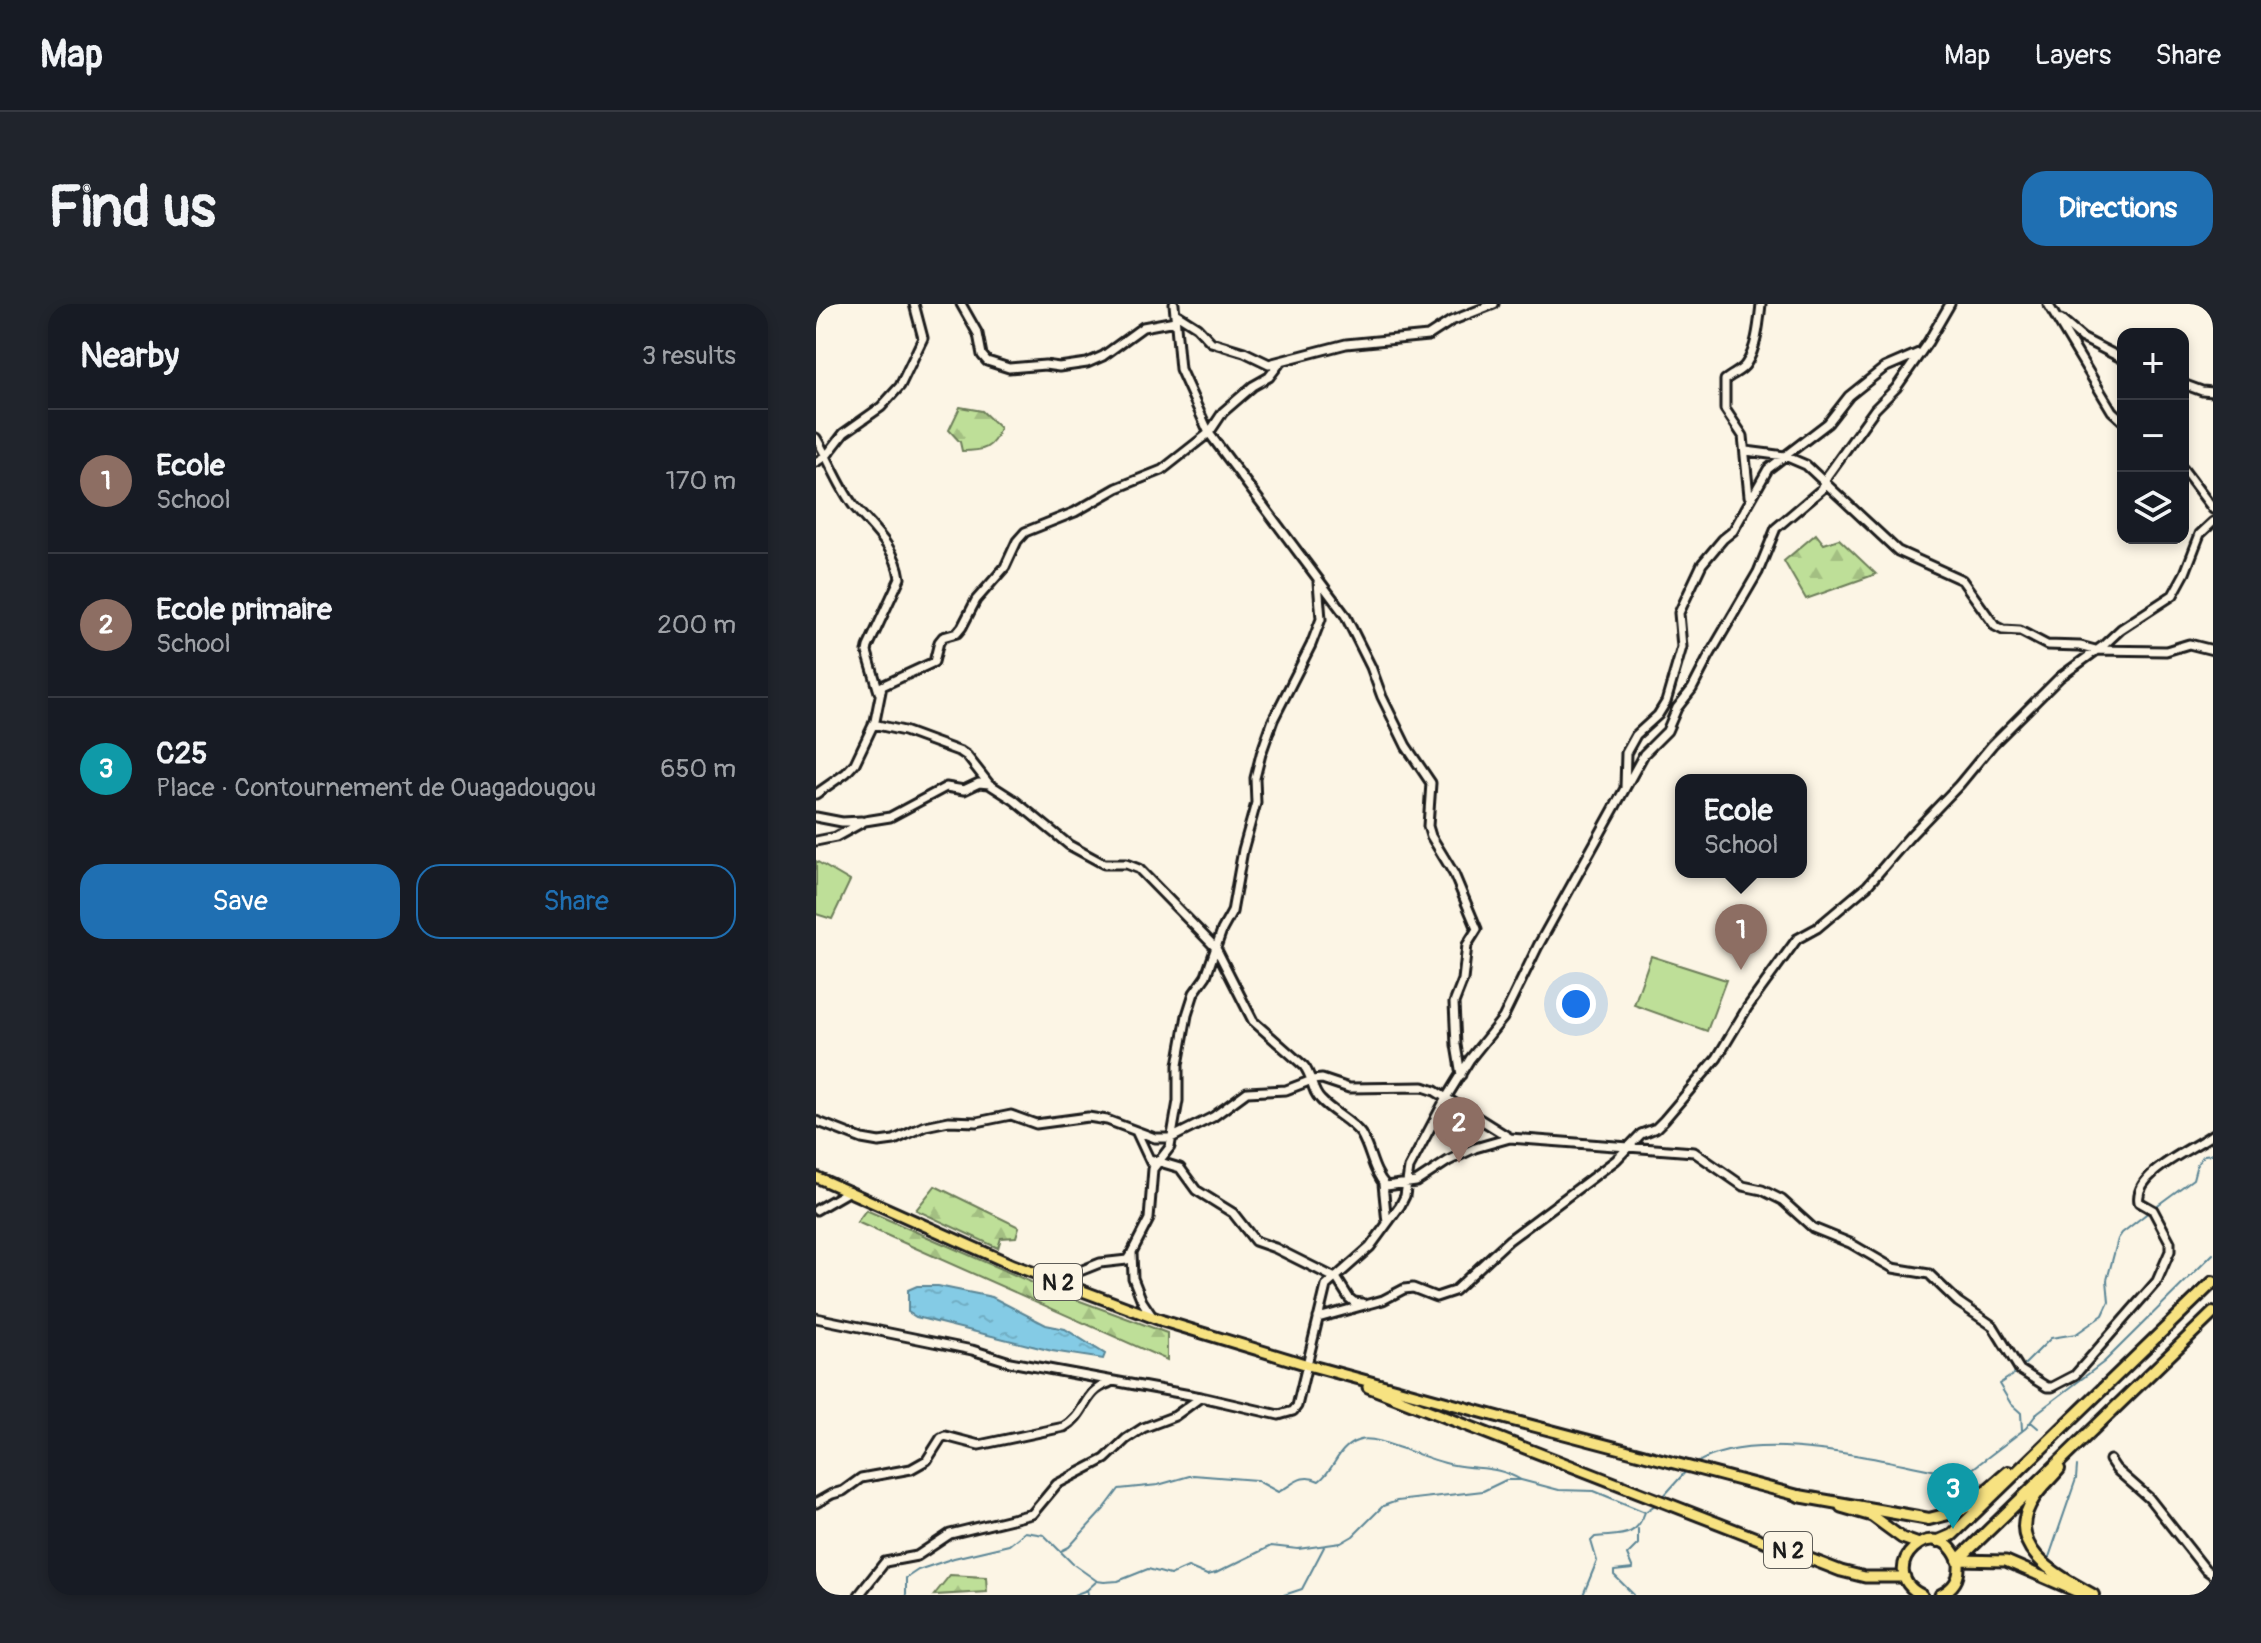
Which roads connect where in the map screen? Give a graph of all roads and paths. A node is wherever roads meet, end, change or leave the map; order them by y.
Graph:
1 (914, 304) edge
2 (961, 304) edge
3 (1174, 304) edge
4 (1494, 304) edge
5 (1761, 304) edge
6 (1950, 304) edge
7 (2040, 304) edge
8 (2048, 304) edge
9 (2054, 313) junction
10 (1175, 317) junction
11 (1921, 352) junction
12 (2117, 356) edge
13 (1279, 364) junction
14 (2189, 386) edge
15 (2213, 392) edge
16 (2117, 416) edge
17 (1209, 433) junction
18 (816, 438) edge
19 (1746, 451) junction
20 (827, 455) junction
21 (1785, 456) junction
22 (816, 462) edge
23 (2185, 472) edge
24 (1825, 481) junction
25 (1749, 498) junction
26 (2213, 509) edge
27 (2213, 522) edge
28 (1318, 579) junction
29 (2095, 650) junction
30 (2213, 650) edge
31 (879, 692) junction
32 (873, 724) junction
33 (989, 784) junction
34 (1625, 790) junction
35 (816, 794) edge
36 (816, 817) edge
37 (865, 821) junction
38 (816, 841) edge
39 (1216, 948) junction
40 (1461, 1075) junction
41 (1312, 1080) junction
42 (1446, 1098) junction
43 (816, 1121) edge
44 (1137, 1133) junction
45 (2213, 1134) edge
46 (1171, 1138) junction
47 (1510, 1138) junction
48 (1631, 1145) junction
49 (1150, 1159) junction
50 (1160, 1161) junction
51 (1153, 1169) junction
52 (816, 1177) edge
53 (1383, 1184) junction
54 (1406, 1185) junction
55 (849, 1191) junction
56 (816, 1210) edge
57 (1387, 1223) junction
58 (1132, 1252) junction
59 (1334, 1278) junction
60 (1055, 1281) junction
61 (2213, 1282) edge
62 (1369, 1304) junction
63 (2213, 1313) edge
64 (816, 1318) edge
65 (1154, 1318) junction
66 (1318, 1318) junction
67 (1308, 1365) junction
68 (1111, 1382) junction
69 (1201, 1397) junction
70 (2091, 1400) junction
71 (2107, 1418) junction
72 (2110, 1460) dead end
73 (1799, 1496) junction
74 (816, 1503) edge
75 (1938, 1541) junction
76 (1919, 1544) junction
77 (1958, 1560) junction
78 (2213, 1575) edge
79 (1905, 1577) junction
80 (859, 1595) edge
81 (1922, 1595) edge
82 (1942, 1595) edge
83 (2085, 1595) edge
84 (2093, 1595) edge

1 - 20 street
2 - 10 street
3 - 10 street
4 - 13 street
5 - 19 street
6 - 11 street
7 - 9 street
8 - 9 street
9 - 12 street
9 - 16 street
10 - 13 street
10 - 17 street
11 - 21 street
11 - 24 street
13 - 17 street
14 - 15 street
17 - 28 street
17 - 31 street
18 - 20 street
19 - 21 street
19 - 25 street
20 - 22 street
20 - 31 street
21 - 24 street
21 - 25 street
23 - 26 street
24 - 29 street
24 - 34 street
25 - 34 street
27 - 29 street
28 - 39 street
28 - 40 street
29 - 30 street
29 - 48 street
31 - 32 street
32 - 33 street
32 - 35 street
33 - 37 street
33 - 39 street
34 - 40 street
36 - 37 street
37 - 38 street
39 - 41 street
39 - 46 street
40 - 42 street
41 - 42 street
41 - 46 street
41 - 53 street
42 - 47 street
42 - 54 street
43 - 44 street
44 - 46 street
44 - 49 street
45 - 48 street
46 - 50 street
47 - 48 street
47 - 54 street
48 - 62 street
49 - 50 street
49 - 51 street
50 - 51 street
50 - 59 street
51 - 58 street
52 - 55 main road, N 2
53 - 54 street
53 - 57 street
54 - 57 street
55 - 56 street
55 - 60 main road, N 2
57 - 59 street
58 - 60 street
58 - 65 street
59 - 62 street
59 - 66 street
60 - 65 main road, N 2
61 - 70 highway
62 - 66 street
63 - 71 highway
64 - 68 street
65 - 67 main road, N 2
66 - 67 street
67 - 69 street
67 - 73 main road, N 2
67 - 79 main road, N 2
68 - 69 street
68 - 74 street
69 - 80 street
70 - 73 highway
70 - 75 highway
71 - 77 highway
71 - 84 highway
72 - 78 street
73 - 76 main road, N 2
75 - 76 main road
75 - 77 main road
76 - 79 main road
77 - 82 main road
77 - 83 main road
79 - 81 main road

